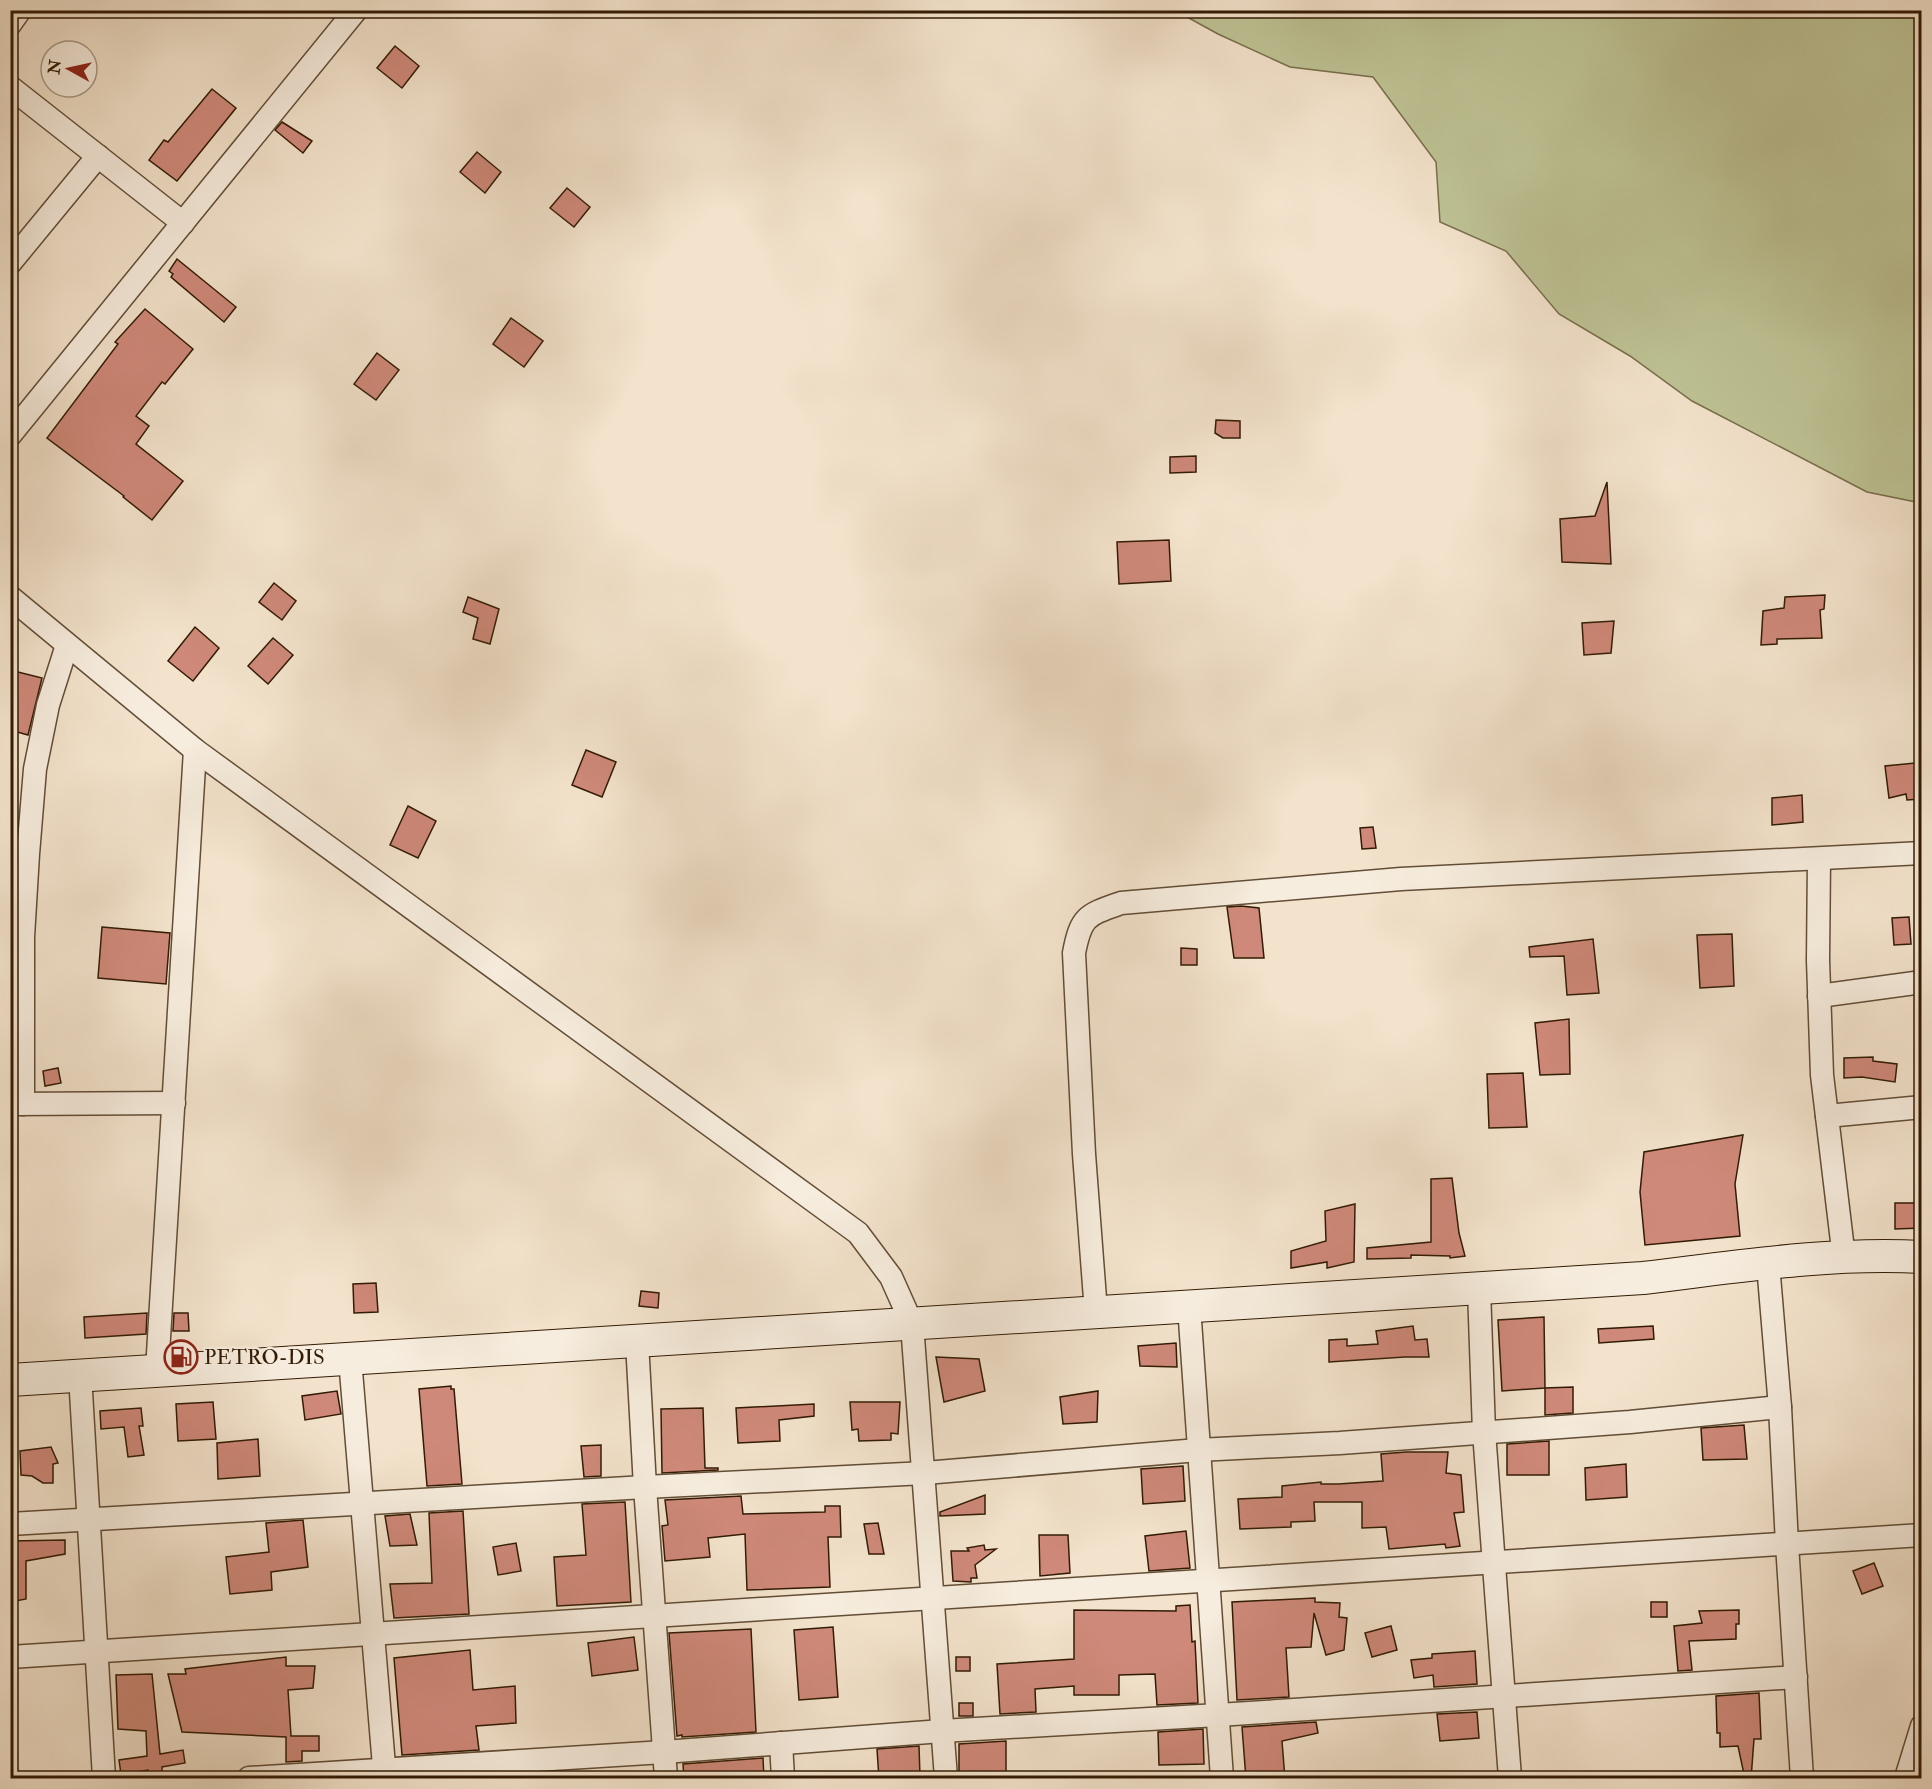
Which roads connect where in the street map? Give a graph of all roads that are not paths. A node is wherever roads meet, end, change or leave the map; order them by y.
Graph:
1 (20, 10) edge
2 (356, 10) edge
3 (10, 24) edge
4 (10, 87) edge
5 (98, 156) junction
6 (183, 223) junction
7 (10, 263) edge
8 (10, 435) edge
9 (10, 597) edge
10 (68, 645) junction
11 (195, 750) junction
12 (1922, 853) edge
13 (1819, 859) junction
14 (17, 937) edge
15 (1922, 982) edge
16 (1819, 996) junction
17 (174, 1103) junction
18 (17, 1104) edge
19 (1922, 1107) edge
20 (1827, 1116) junction
21 (1922, 1257) edge
22 (1844, 1258) junction
23 (1768, 1264) junction
24 (1479, 1288) junction
25 (1189, 1306) junction
26 (1096, 1312) junction
27 (912, 1324) junction
28 (637, 1342) junction
29 (350, 1359) junction
30 (157, 1370) junction
31 (80, 1375) junction
32 (10, 1380) edge
33 (1780, 1407) junction
34 (1484, 1432) junction
35 (1198, 1450) junction
36 (925, 1473) junction
37 (645, 1487) junction
38 (364, 1503) junction
39 (89, 1518) junction
40 (10, 1524) edge
41 (1922, 1535) edge
42 (1786, 1544) junction
43 (1494, 1562) junction
44 (1208, 1581) junction
45 (933, 1598) junction
46 (655, 1616) junction
47 (374, 1634) junction
48 (98, 1651) junction
49 (10, 1657) edge
50 (1796, 1677) junction
51 (1504, 1697) junction
52 (1218, 1715) junction
53 (1921, 1728) edge
54 (942, 1731) junction
55 (782, 1743) junction
56 (664, 1752) junction
57 (385, 1774) edge
58 (105, 1779) edge
59 (249, 1779) edge
60 (666, 1779) edge
61 (783, 1779) edge
62 (946, 1779) edge
63 (1222, 1779) edge
64 (1510, 1779) edge
65 (1802, 1779) edge
66 (1906, 1779) edge

1 - 3 street
2 - 6 street
4 - 5 street
5 - 6 street
5 - 7 street
6 - 8 street
9 - 10 street
10 - 11 street
10 - 14 street
11 - 17 street
11 - 27 street
12 - 13 street
13 - 16 street
13 - 26 street
14 - 18 street
15 - 16 street
16 - 20 street
17 - 18 street
17 - 30 street
19 - 20 street
20 - 22 street
21 - 22 street
22 - 23 street
23 - 24 street
23 - 33 street
24 - 25 street
24 - 34 street
25 - 26 street
25 - 35 street
26 - 27 street
27 - 28 street
27 - 36 street
28 - 29 street
28 - 37 street
29 - 30 street
29 - 38 street
30 - 31 street
31 - 32 street
31 - 39 street
33 - 34 street
33 - 42 street
34 - 35 street
34 - 43 street
35 - 36 street
35 - 44 street
36 - 37 street
36 - 45 street
37 - 38 street
37 - 46 street
38 - 39 street
38 - 47 street
39 - 40 street
39 - 48 street
41 - 42 street
42 - 43 street
42 - 50 street
43 - 44 street
43 - 51 street
44 - 45 street
44 - 52 street
45 - 46 street
45 - 54 street
46 - 47 street
46 - 56 street
47 - 48 street
47 - 57 street
48 - 49 street
48 - 58 street
50 - 51 street
50 - 65 street
51 - 52 street
51 - 64 street
52 - 54 street
52 - 63 street
53 - 66 street
54 - 55 street
54 - 62 street
55 - 56 street
55 - 61 street
56 - 57 street
56 - 60 street
57 - 59 street

